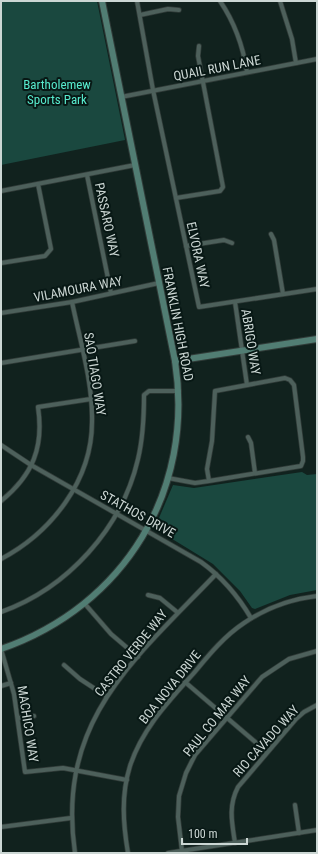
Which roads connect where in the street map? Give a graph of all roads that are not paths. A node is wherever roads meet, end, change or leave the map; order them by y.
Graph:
1 (102, 1) edge
2 (137, 1) edge
3 (220, 1) edge
4 (280, 1) edge
5 (179, 10) dead end
6 (140, 15) junction
7 (198, 46) dead end
8 (317, 59) edge
9 (296, 63) junction
10 (247, 72) junction
11 (203, 81) junction
12 (153, 90) junction
13 (121, 97) junction
14 (135, 165) junction
15 (87, 175) junction
16 (38, 184) junction
17 (1, 191) edge
18 (176, 198) junction
19 (272, 234) dead end
20 (232, 242) dead end
21 (186, 246) junction
22 (1, 263) edge
23 (159, 283) junction
24 (317, 289) edge
25 (111, 293) junction
26 (284, 294) junction
27 (72, 302) junction
28 (235, 302) junction
29 (1, 313) edge
30 (317, 339) edge
31 (134, 341) dead end
32 (82, 350) junction
33 (242, 350) junction
34 (175, 361) junction
35 (1, 363) edge
36 (247, 385) junction
37 (179, 390) junction
38 (91, 399) junction
39 (248, 437) dead end
40 (1, 445) edge
41 (31, 465) junction
42 (255, 473) junction
43 (168, 478) junction
44 (209, 481) junction
45 (74, 489) junction
46 (1, 501) edge
47 (116, 514) junction
48 (146, 530) junction
49 (1, 559) edge
50 (216, 574) junction
51 (148, 595) dead end
52 (317, 596) edge
53 (85, 604) junction
54 (1, 612) edge
55 (177, 612) junction
56 (251, 618) junction
57 (1, 649) edge
58 (317, 651) edge
59 (138, 657) junction
60 (64, 665) dead end
61 (185, 682) junction
62 (11, 683) junction
63 (1, 686) edge
64 (106, 696) junction
65 (317, 705) edge
66 (34, 716) dead end
67 (18, 718) junction
68 (227, 718) junction
69 (267, 752) junction
70 (76, 770) junction
71 (127, 780) junction
72 (295, 805) dead end
73 (71, 818) junction
74 (1, 827) edge
75 (317, 830) edge
76 (299, 833) junction
77 (235, 843) junction
78 (182, 851) junction
79 (75, 853) edge
80 (128, 853) edge
81 (168, 853) edge

1 - 13 street, FRANKLIN HIGH ROAD
2 - 6 street, ELVORA WAY
3 - 10 street
4 - 9 street
5 - 6 street
6 - 12 street, ELVORA WAY
7 - 11 street
8 - 9 street, QUAIL RUN LANE
9 - 10 street, QUAIL RUN LANE
10 - 11 street, QUAIL RUN LANE
11 - 12 street, QUAIL RUN LANE
11 - 18 street
12 - 13 street, QUAIL RUN LANE
12 - 18 street, ELVORA WAY
13 - 14 street, FRANKLIN HIGH ROAD
14 - 15 street
14 - 23 street, FRANKLIN HIGH ROAD
15 - 16 street
15 - 25 street, PASSARO WAY
16 - 17 street
16 - 22 street
18 - 21 street, ELVORA WAY
19 - 26 street
20 - 21 street
21 - 28 street, ELVORA WAY
23 - 25 street, VILAMOURA WAY
23 - 34 street, FRANKLIN HIGH ROAD
24 - 26 street, ELVORA WAY
25 - 27 street, VILAMOURA WAY
26 - 28 street, ELVORA WAY
27 - 29 street, VILAMOURA WAY
27 - 32 street, SAO TIAGO WAY
28 - 33 street, ABRIGO WAY
30 - 33 street
31 - 32 street
32 - 35 street
32 - 38 street, SAO TIAGO WAY
33 - 34 street
33 - 36 street, ABRIGO WAY
34 - 37 street, FRANKLIN HIGH ROAD
36 - 42 street
36 - 44 street
37 - 43 street, FRANKLIN HIGH ROAD
37 - 47 street
38 - 41 street
38 - 45 street, SAO TIAGO WAY
39 - 42 street
40 - 41 street, STATHOS DRIVE
41 - 45 street, STATHOS DRIVE
41 - 46 street
42 - 44 street
43 - 44 street
43 - 48 street, FRANKLIN HIGH ROAD
45 - 47 street, STATHOS DRIVE
45 - 49 street, SAO TIAGO WAY
47 - 48 street, STATHOS DRIVE
47 - 54 street
48 - 50 street, STATHOS DRIVE
48 - 53 street, FRANKLIN HIGH ROAD
50 - 55 street, CASTRO VERDE WAY
50 - 56 street, STATHOS DRIVE
51 - 55 street
52 - 56 street, BOA NOVA DRIVE
53 - 57 street, FRANKLIN HIGH ROAD
53 - 59 street
55 - 59 street, CASTRO VERDE WAY
56 - 61 street, BOA NOVA DRIVE
57 - 62 street, MACHICO WAY
58 - 68 street, PAUL CO MAR WAY
59 - 64 street, CASTRO VERDE WAY
60 - 64 street
61 - 68 street
61 - 71 street, BOA NOVA DRIVE
62 - 63 street
62 - 67 street, MACHICO WAY
64 - 70 street, CASTRO VERDE WAY
65 - 69 street, RIO CAVADO WAY
66 - 67 street
67 - 70 street, MACHICO WAY
68 - 69 street
68 - 78 street, PAUL CO MAR WAY
69 - 77 street, RIO CAVADO WAY
70 - 71 street, MACHICO WAY
70 - 73 street, CASTRO VERDE WAY
71 - 80 street, BOA NOVA DRIVE
72 - 76 street
73 - 74 street
73 - 79 street, CASTRO VERDE WAY
75 - 76 street
76 - 77 street
77 - 78 street
78 - 81 street

